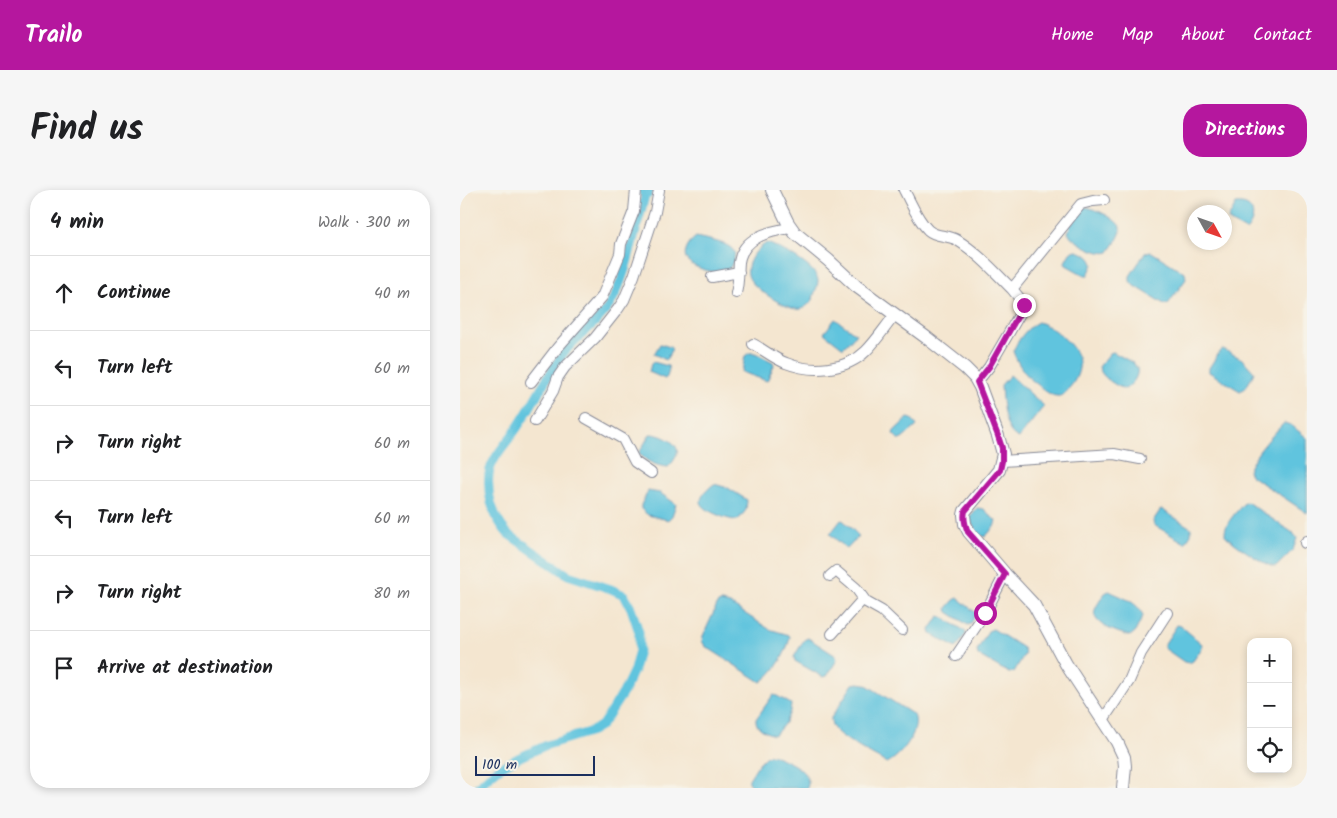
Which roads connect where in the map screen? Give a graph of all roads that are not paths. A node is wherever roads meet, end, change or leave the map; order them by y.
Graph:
1 (636, 190) edge
2 (659, 190) edge
3 (772, 190) edge
4 (904, 190) edge
5 (1104, 200) dead end
6 (791, 228) junction
7 (739, 272) junction
8 (712, 277) dead end
9 (1012, 289) junction
10 (736, 293) dead end
11 (894, 314) junction
12 (753, 344) dead end
13 (531, 382) dead end
14 (977, 382) junction
15 (586, 418) dead end
16 (535, 421) dead end
17 (1140, 459) dead end
18 (1002, 461) junction
19 (651, 473) dead end
20 (1005, 574) junction
21 (830, 576) dead end
22 (862, 598) junction
23 (1167, 613) dead end
24 (902, 630) dead end
25 (832, 634) dead end
26 (956, 656) dead end
27 (1103, 720) junction
28 (1123, 788) edge

1 - 13 street
2 - 16 street
3 - 6 street
4 - 9 street
5 - 9 street
6 - 7 street
6 - 11 street
7 - 8 street
7 - 10 street
9 - 14 street
11 - 12 street
11 - 14 street
14 - 18 street
15 - 19 street
17 - 18 street
18 - 20 street
20 - 26 street
20 - 27 street
21 - 22 street
22 - 24 street
22 - 25 street
23 - 27 street
27 - 28 street

